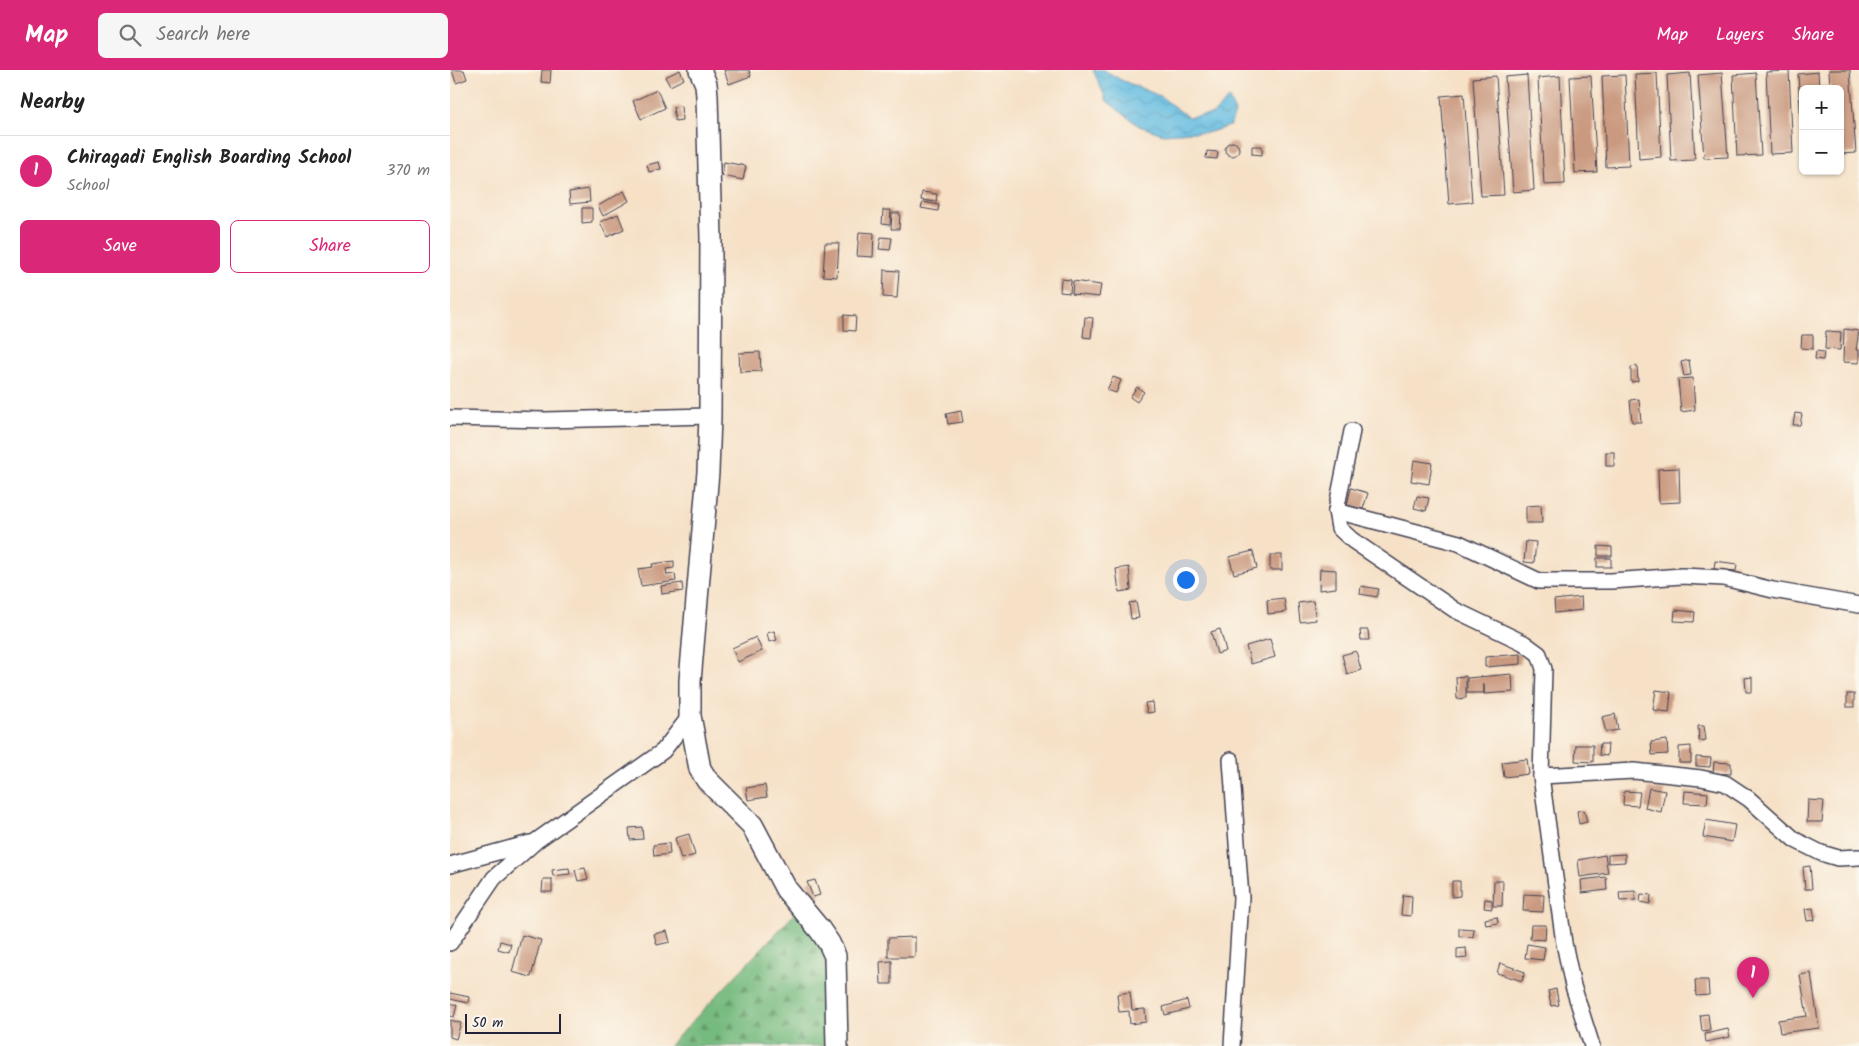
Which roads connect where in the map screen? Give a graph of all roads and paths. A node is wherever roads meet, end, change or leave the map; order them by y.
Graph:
1 (700, 70) edge
2 (710, 416) junction
3 (450, 418) edge
4 (1352, 431) dead end
5 (1336, 511) junction
6 (1859, 605) edge
7 (690, 716) junction
8 (1231, 760) dead end
9 (1542, 776) junction
10 (536, 841) junction
11 (1859, 857) edge
12 (450, 865) edge
13 (450, 943) edge
14 (837, 1046) edge
15 (1232, 1046) edge
16 (1592, 1046) edge

1 - 2 main road
2 - 3 street
2 - 7 main road
4 - 5 street
5 - 6 street
5 - 9 street
7 - 10 street
7 - 14 main road
8 - 15 street
9 - 11 street
9 - 16 street
10 - 12 street
10 - 13 street

